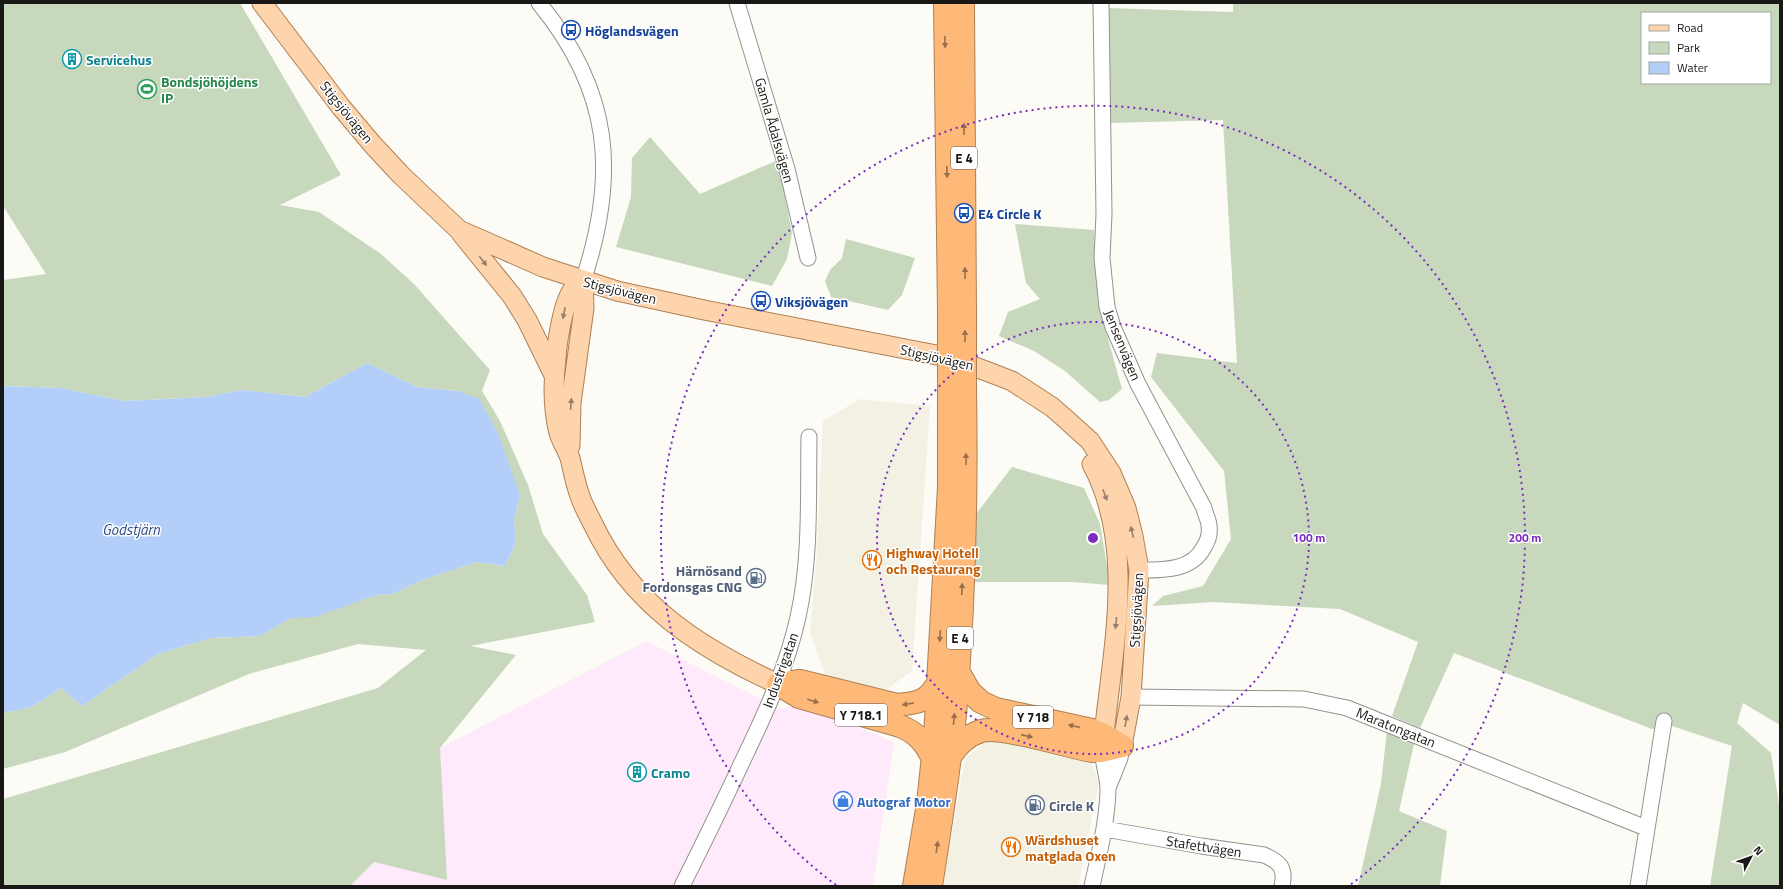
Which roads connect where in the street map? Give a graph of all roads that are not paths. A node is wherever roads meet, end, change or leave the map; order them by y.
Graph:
1 (262, 3) edge
2 (539, 3) edge
3 (737, 3) edge
4 (945, 3) edge
5 (964, 3) edge
6 (1101, 3) edge
7 (459, 230) junction
8 (808, 258) dead end
9 (583, 281) junction
10 (957, 311) junction
11 (554, 375) junction
12 (957, 387) junction
13 (1069, 422) junction
14 (809, 437) dead end
15 (569, 457) junction
16 (1139, 570) junction
17 (958, 671) junction
18 (938, 683) junction
19 (778, 684) junction
20 (1131, 697) junction
21 (1664, 721) dead end
22 (1102, 743) junction
23 (1122, 746) junction
24 (941, 758) junction
25 (1108, 788) junction
26 (1646, 828) junction
27 (1104, 829) junction
28 (682, 886) edge
29 (914, 886) edge
30 (931, 886) edge
31 (1092, 886) edge
32 (1282, 886) edge
33 (1638, 886) edge

1 - 7 main road, Stigsjövägen
2 - 9 street
3 - 8 street, Gamla Ådalsvägen
4 -> 10 highway, E 4
10 -> 5 highway, E 4
6 - 16 street, Jensenvägen
7 - 9 main road, Stigsjövägen
7 -> 11 main road
9 -> 11 main road, Y 718.1
9 - 13 main road, Stigsjövägen
15 -> 9 main road, Y 718.1
10 - 12 highway, E 4, bridge
11 - 15 main road, Y 718.1
17 -> 12 highway, E 4
12 -> 18 highway, E 4
16 -> 13 main road, Stigsjövägen
13 -> 22 main road, Stigsjövägen
14 - 19 street, Industrigatan
15 - 19 main road, Y 718.1
16 - 20 main road, Stigsjövägen
22 -> 17 highway, Y 718
24 -> 17 highway, E 4
18 -> 19 highway, Y 718.1
18 - 24 highway, E 4
19 -> 24 highway, Y 718.1
19 - 28 street, Industrigatan
23 -> 20 main road, Stigsjövägen
20 - 26 street, Maratongatan
21 - 26 street
22 - 23 highway, Y 718
24 -> 22 highway, Y 718
22 - 25 street
23 - 25 street
24 - 29 highway, E 4
30 -> 24 highway, E 4
25 - 27 street
26 - 33 street
27 - 31 street
27 - 32 street, Stafettvägen

